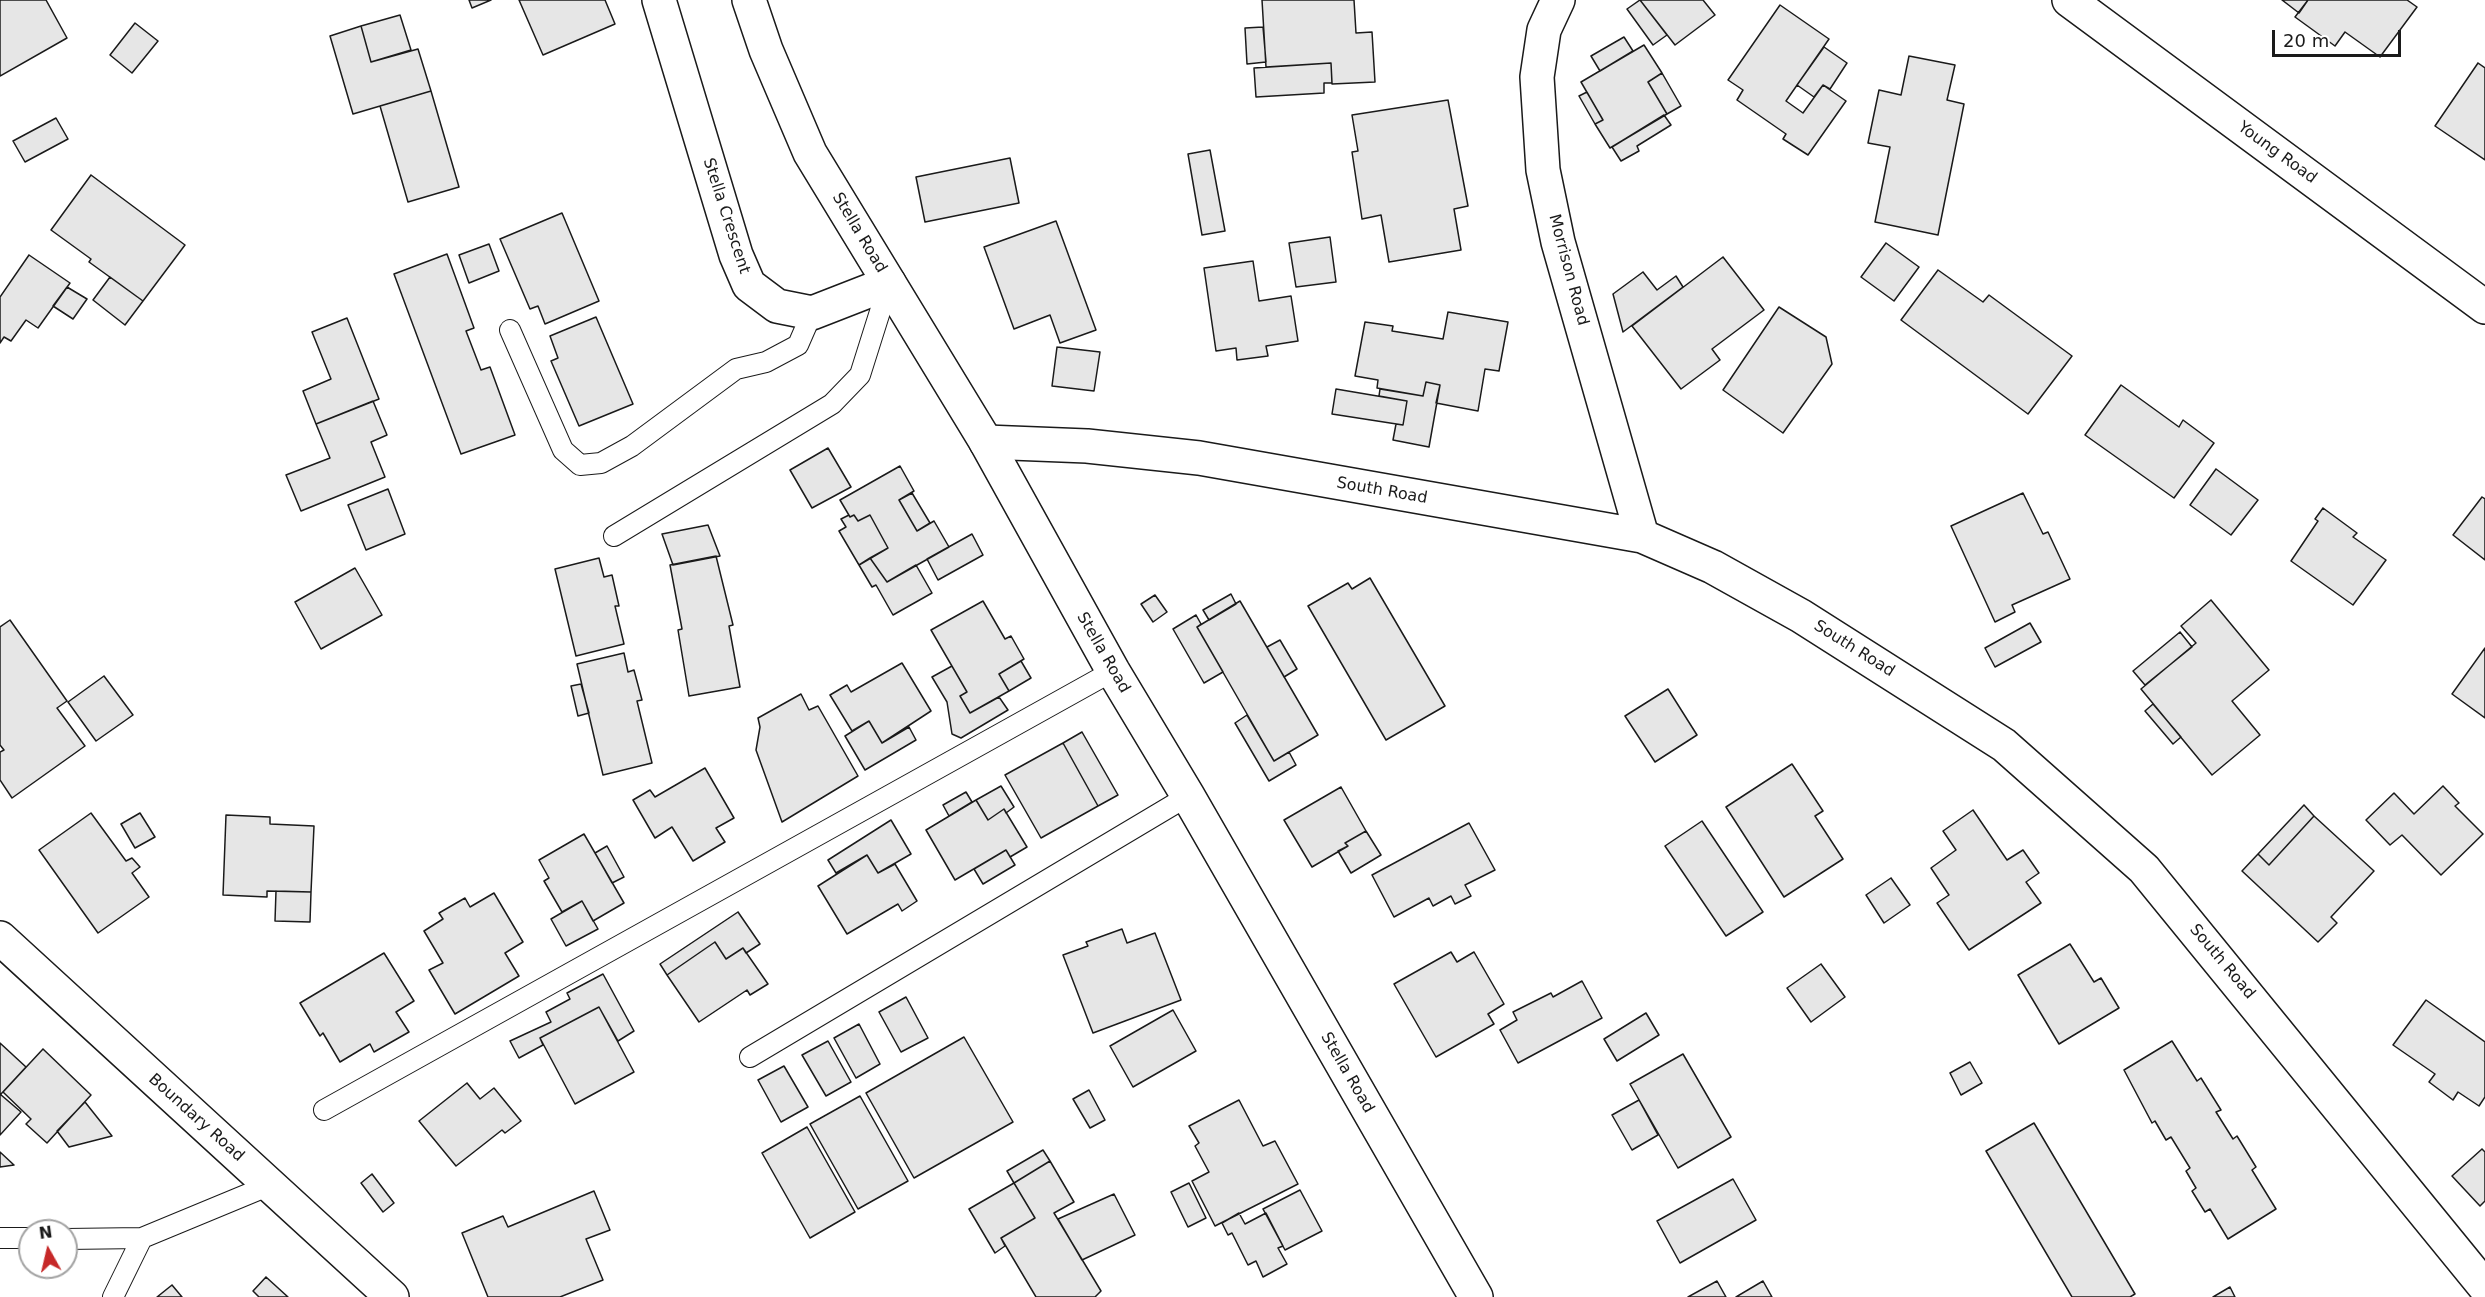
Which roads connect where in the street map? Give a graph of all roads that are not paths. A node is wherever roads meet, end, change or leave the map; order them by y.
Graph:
1 (658, 0) edge
2 (749, 0) edge
3 (1558, 0) edge
4 (2069, 0) edge
5 (889, 283) junction
6 (2485, 307) edge
7 (812, 313) junction
8 (510, 330) dead end
9 (986, 442) junction
10 (614, 536) dead end
11 (1642, 536) junction
12 (1113, 671) junction
13 (1188, 796) junction
14 (0, 938) edge
15 (750, 1057) dead end
16 (324, 1110) dead end
17 (270, 1185) junction
18 (0, 1238) edge
19 (18, 1238) edge
20 (142, 1238) junction
21 (78, 1239) edge
22 (2485, 1287) edge
23 (112, 1297) edge
24 (392, 1297) edge
25 (1476, 1297) edge

1 - 7 street, Stella Crescent
2 - 5 street, Stella Road
3 - 11 street, Morrison Road
4 - 6 street, Young Road
5 - 7 street
5 - 9 street, Stella Road
5 - 10 lane
7 - 8 lane
9 - 11 street, South Road
9 - 12 street, Stella Road
11 - 22 street, South Road
12 - 13 street, Stella Road
12 - 16 lane
13 - 15 lane
13 - 25 street, Stella Road
14 - 17 street, Boundary Road
17 - 20 lane
17 - 24 street, Boundary Road
18 - 19 lane
20 - 21 lane
20 - 23 lane

